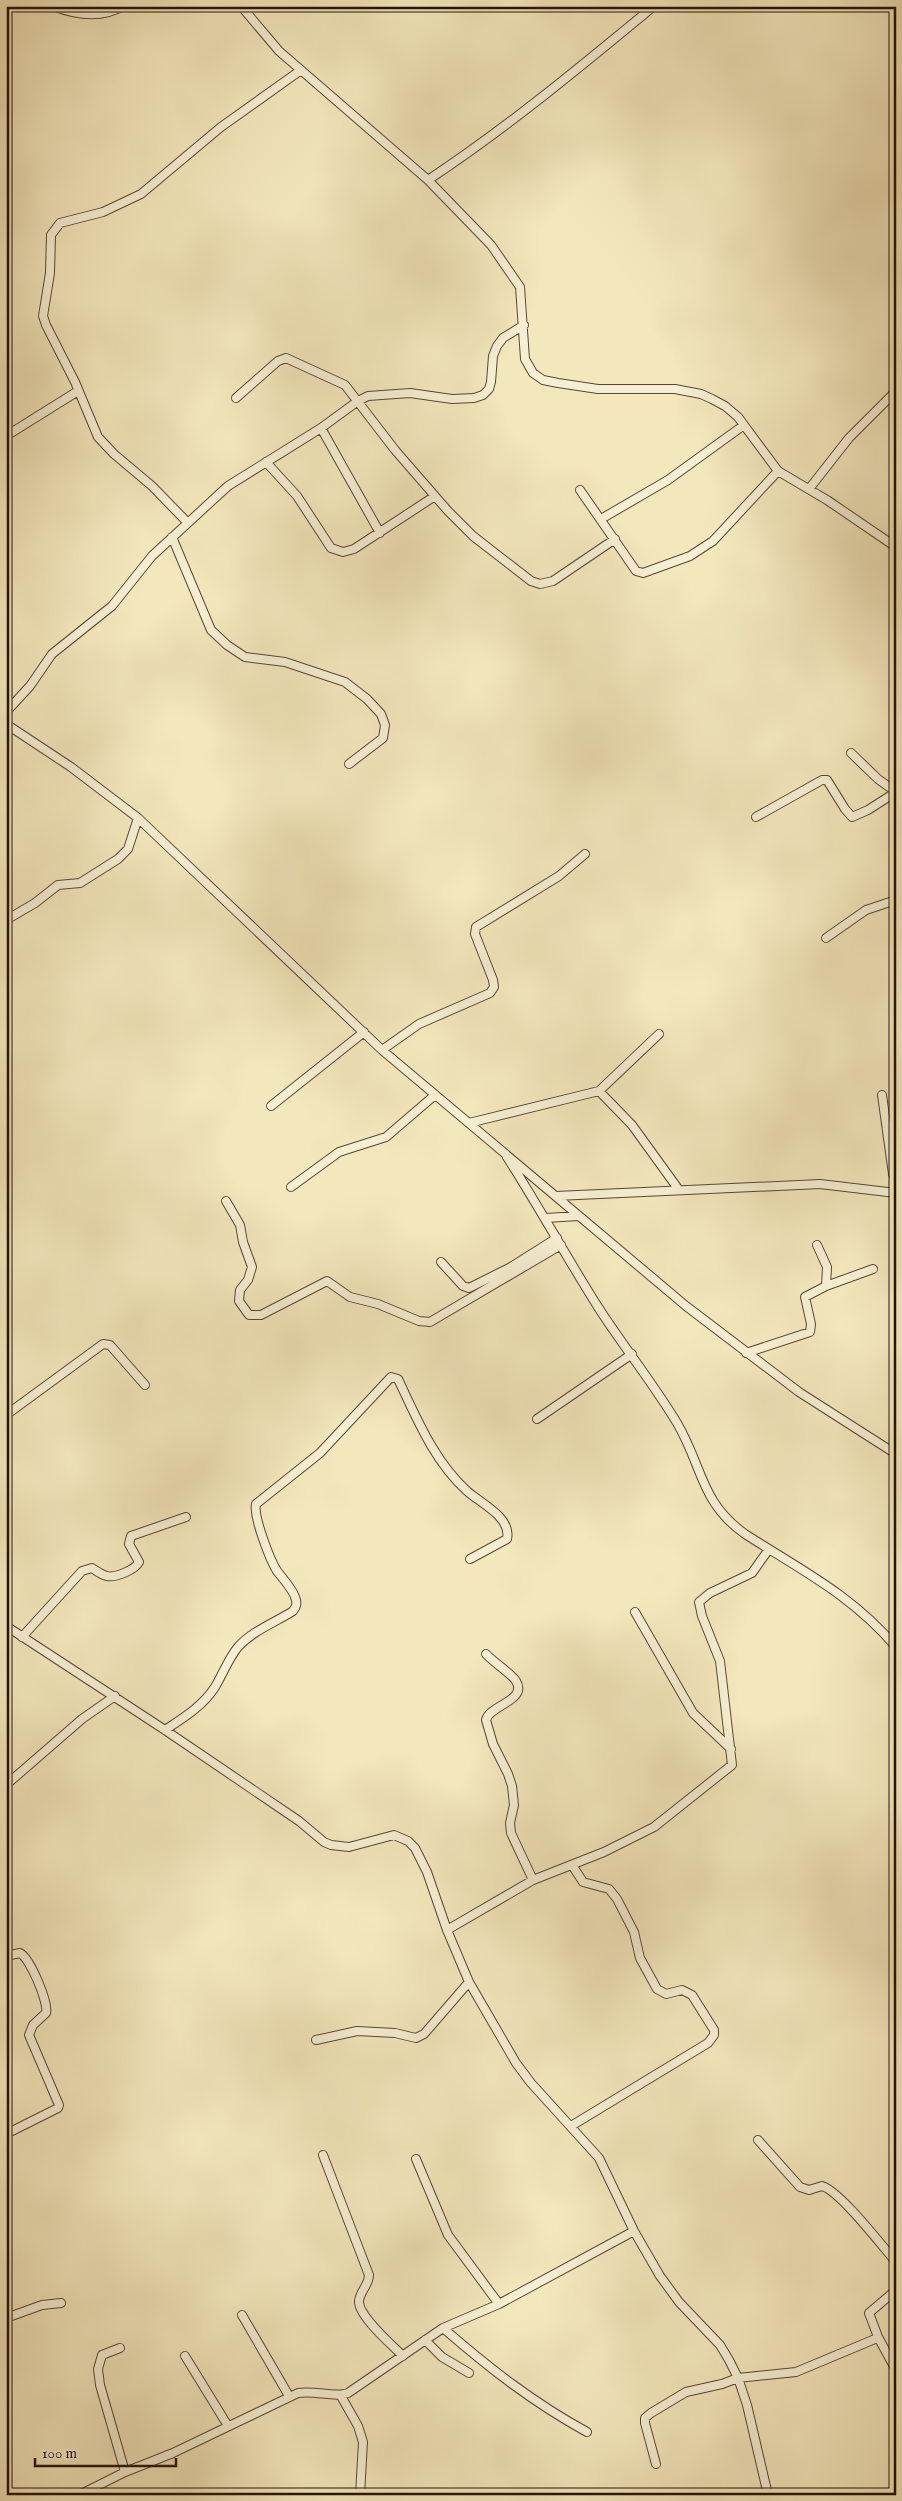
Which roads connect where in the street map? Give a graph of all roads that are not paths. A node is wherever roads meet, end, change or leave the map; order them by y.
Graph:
1 (53, 6) edge
2 (123, 6) edge
3 (240, 6) edge
4 (653, 7) edge
5 (301, 70) junction
6 (428, 180) junction
7 (524, 325) junction
8 (78, 391) junction
9 (896, 392) edge
10 (236, 398) dead end
11 (358, 401) junction
12 (744, 425) junction
13 (321, 428) junction
14 (6, 436) edge
15 (266, 462) junction
16 (778, 471) junction
17 (809, 489) junction
18 (580, 490) dead end
19 (435, 496) junction
20 (601, 519) junction
21 (187, 522) junction
22 (380, 533) junction
23 (172, 537) junction
24 (615, 539) junction
25 (896, 547) edge
26 (6, 712) edge
27 (6, 724) edge
28 (851, 753) dead end
29 (349, 764) dead end
30 (756, 817) dead end
31 (138, 818) junction
32 (585, 854) dead end
33 (896, 900) edge
34 (6, 920) edge
35 (826, 938) dead end
36 (364, 1032) junction
37 (659, 1034) dead end
38 (382, 1050) junction
39 (599, 1091) junction
40 (435, 1094) junction
41 (882, 1095) dead end
42 (271, 1106) dead end
43 (469, 1123) junction
44 (502, 1149) junction
45 (896, 1180) edge
46 (292, 1187) dead end
47 (679, 1190) junction
48 (896, 1193) edge
49 (556, 1196) junction
50 (226, 1201) dead end
51 (578, 1216) junction
52 (546, 1218) junction
53 (559, 1241) junction
54 (817, 1245) dead end
55 (441, 1262) dead end
56 (873, 1270) dead end
57 (826, 1286) junction
58 (746, 1353) junction
59 (632, 1354) junction
60 (145, 1385) dead end
61 (6, 1415) edge
62 (537, 1419) dead end
63 (896, 1454) edge
64 (186, 1517) dead end
65 (769, 1549) junction
66 (470, 1559) dead end
67 (635, 1612) dead end
68 (6, 1626) edge
69 (22, 1637) junction
70 (896, 1647) edge
71 (486, 1654) dead end
72 (115, 1696) junction
73 (165, 1730) junction
74 (731, 1749) junction
75 (6, 1785) edge
76 (572, 1865) junction
77 (533, 1880) junction
78 (447, 1930) junction
79 (6, 1956) edge
80 (469, 1982) junction
81 (316, 2040) dead end
82 (571, 2126) junction
83 (6, 2134) edge
84 (758, 2140) dead end
85 (323, 2155) dead end
86 (416, 2159) dead end
87 (634, 2230) junction
88 (896, 2262) edge
89 (896, 2290) edge
90 (61, 2303) dead end
91 (499, 2304) junction
92 (242, 2315) dead end
93 (6, 2318) edge
94 (443, 2328) junction
95 (878, 2337) junction
96 (425, 2340) junction
97 (120, 2348) dead end
98 (185, 2356) dead end
99 (403, 2356) junction
100 (896, 2370) edge
101 (469, 2373) dead end
102 (738, 2378) junction
103 (289, 2396) junction
104 (341, 2396) junction
105 (228, 2426) junction
106 (587, 2432) dead end
107 (656, 2464) dead end
108 (125, 2472) junction
109 (79, 2495) edge
110 (360, 2495) edge
111 (768, 2495) edge

1 - 2 street
3 - 5 street
4 - 6 street
5 - 6 street
5 - 8 street
6 - 7 street
7 - 11 street
7 - 12 street
8 - 14 street
8 - 21 street
9 - 17 street
10 - 11 street
11 - 13 street
11 - 19 street
12 - 16 street
12 - 20 street
13 - 15 street
13 - 22 street
15 - 21 street
15 - 22 street
16 - 17 street
16 - 24 street
17 - 25 street
18 - 20 street
19 - 22 street
19 - 24 street
20 - 24 street
21 - 23 street
23 - 26 street
23 - 29 street
27 - 31 street
28 - 30 street
31 - 34 street
31 - 36 street
32 - 38 street
33 - 35 street
36 - 38 street
36 - 42 street
37 - 39 street
38 - 40 street
39 - 43 street
39 - 47 street
40 - 43 street
40 - 46 street
41 - 45 street
43 - 44 street
44 - 49 street
44 - 52 street
47 - 48 street
47 - 49 street
49 - 51 street
50 - 53 street
51 - 52 street
51 - 58 street
52 - 53 street
53 - 55 street
53 - 59 street
54 - 57 street
56 - 57 street
57 - 58 street
58 - 63 street
59 - 62 street
59 - 65 street
60 - 61 street
64 - 69 street
65 - 70 street
65 - 74 street
66 - 73 street
67 - 74 street
68 - 69 street
69 - 72 street
71 - 77 street
72 - 73 street
72 - 75 street
73 - 78 street
74 - 76 street
76 - 77 street
76 - 82 street
77 - 78 street
78 - 80 street
79 - 83 street
80 - 81 street
80 - 82 street
82 - 87 street
84 - 88 street
85 - 99 street
86 - 91 street
87 - 91 street
87 - 102 street
89 - 95 street
90 - 93 street
91 - 94 street
92 - 103 street
94 - 96 street
94 - 106 street
95 - 100 street
95 - 102 street
96 - 99 street
96 - 101 street
97 - 108 street
98 - 105 street
99 - 104 street
102 - 107 street
102 - 111 street
103 - 104 street
103 - 105 street
104 - 110 street
105 - 108 street
108 - 109 street

